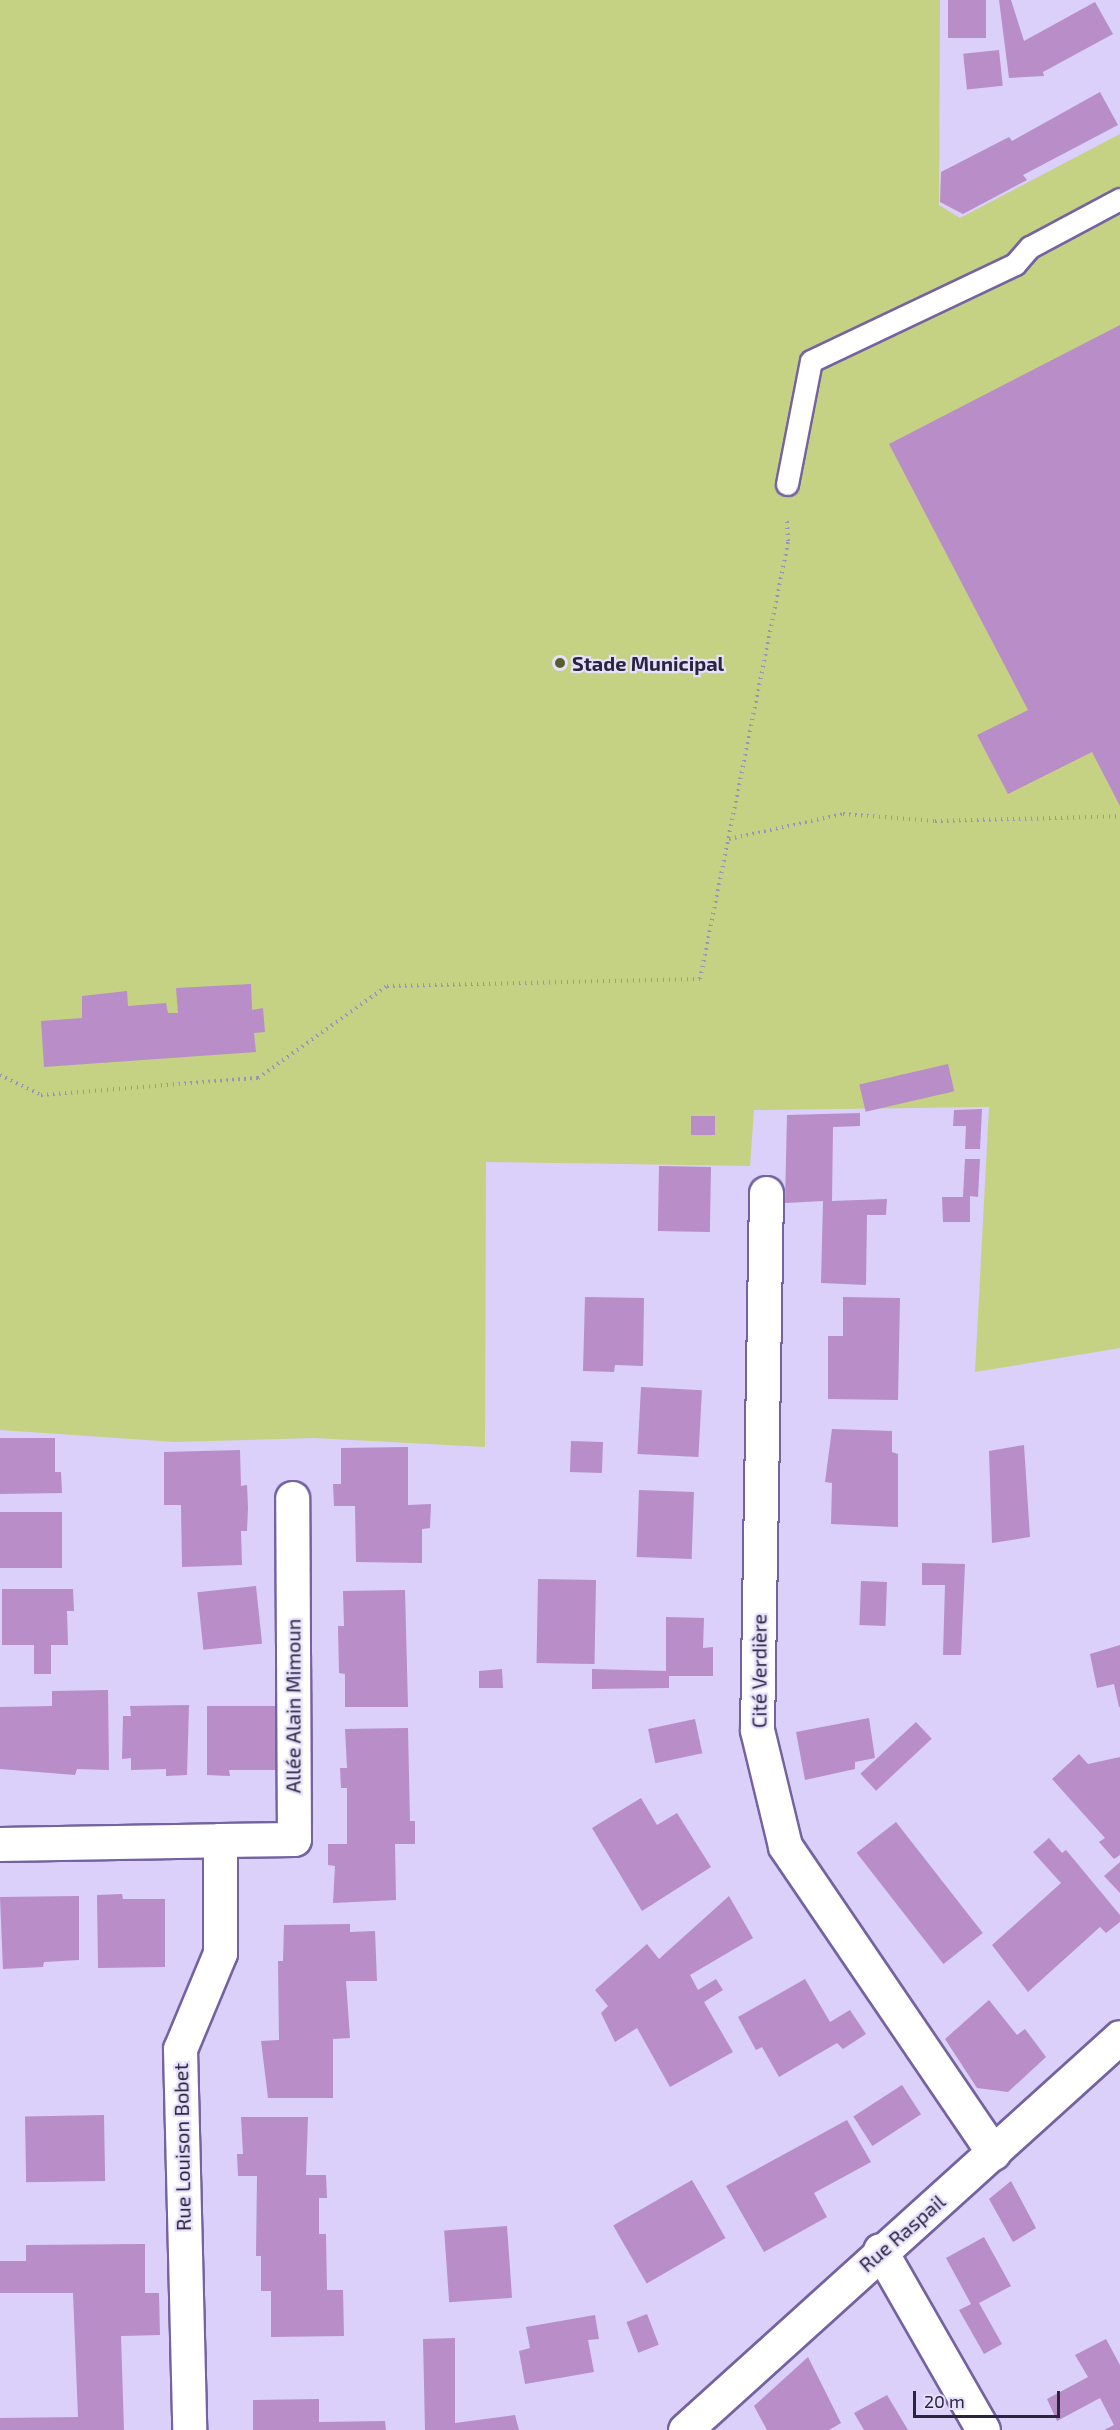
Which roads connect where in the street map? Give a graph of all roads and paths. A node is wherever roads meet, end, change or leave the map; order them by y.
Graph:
1 (1120, 199) edge
2 (787, 484) joint
3 (1120, 816) edge
4 (729, 839) junction
5 (0, 1076) edge
6 (766, 1193) dead end
7 (292, 1498) dead end
8 (220, 1840) junction
9 (0, 1845) edge
10 (1120, 2037) edge
11 (994, 2153) junction
12 (880, 2250) junction
13 (189, 2430) edge
14 (685, 2430) edge
15 (983, 2430) edge

1 - 2 lane
2 - 4 path
3 - 4 path
4 - 5 path
6 - 11 street, Cité Verdière
7 - 8 street, Allée Alain Mimoun
8 - 9 street
8 - 13 street, Rue Louison Bobet
10 - 11 street, Rue Raspail
11 - 12 street, Rue Raspail
12 - 14 street, Rue Raspail
12 - 15 street

